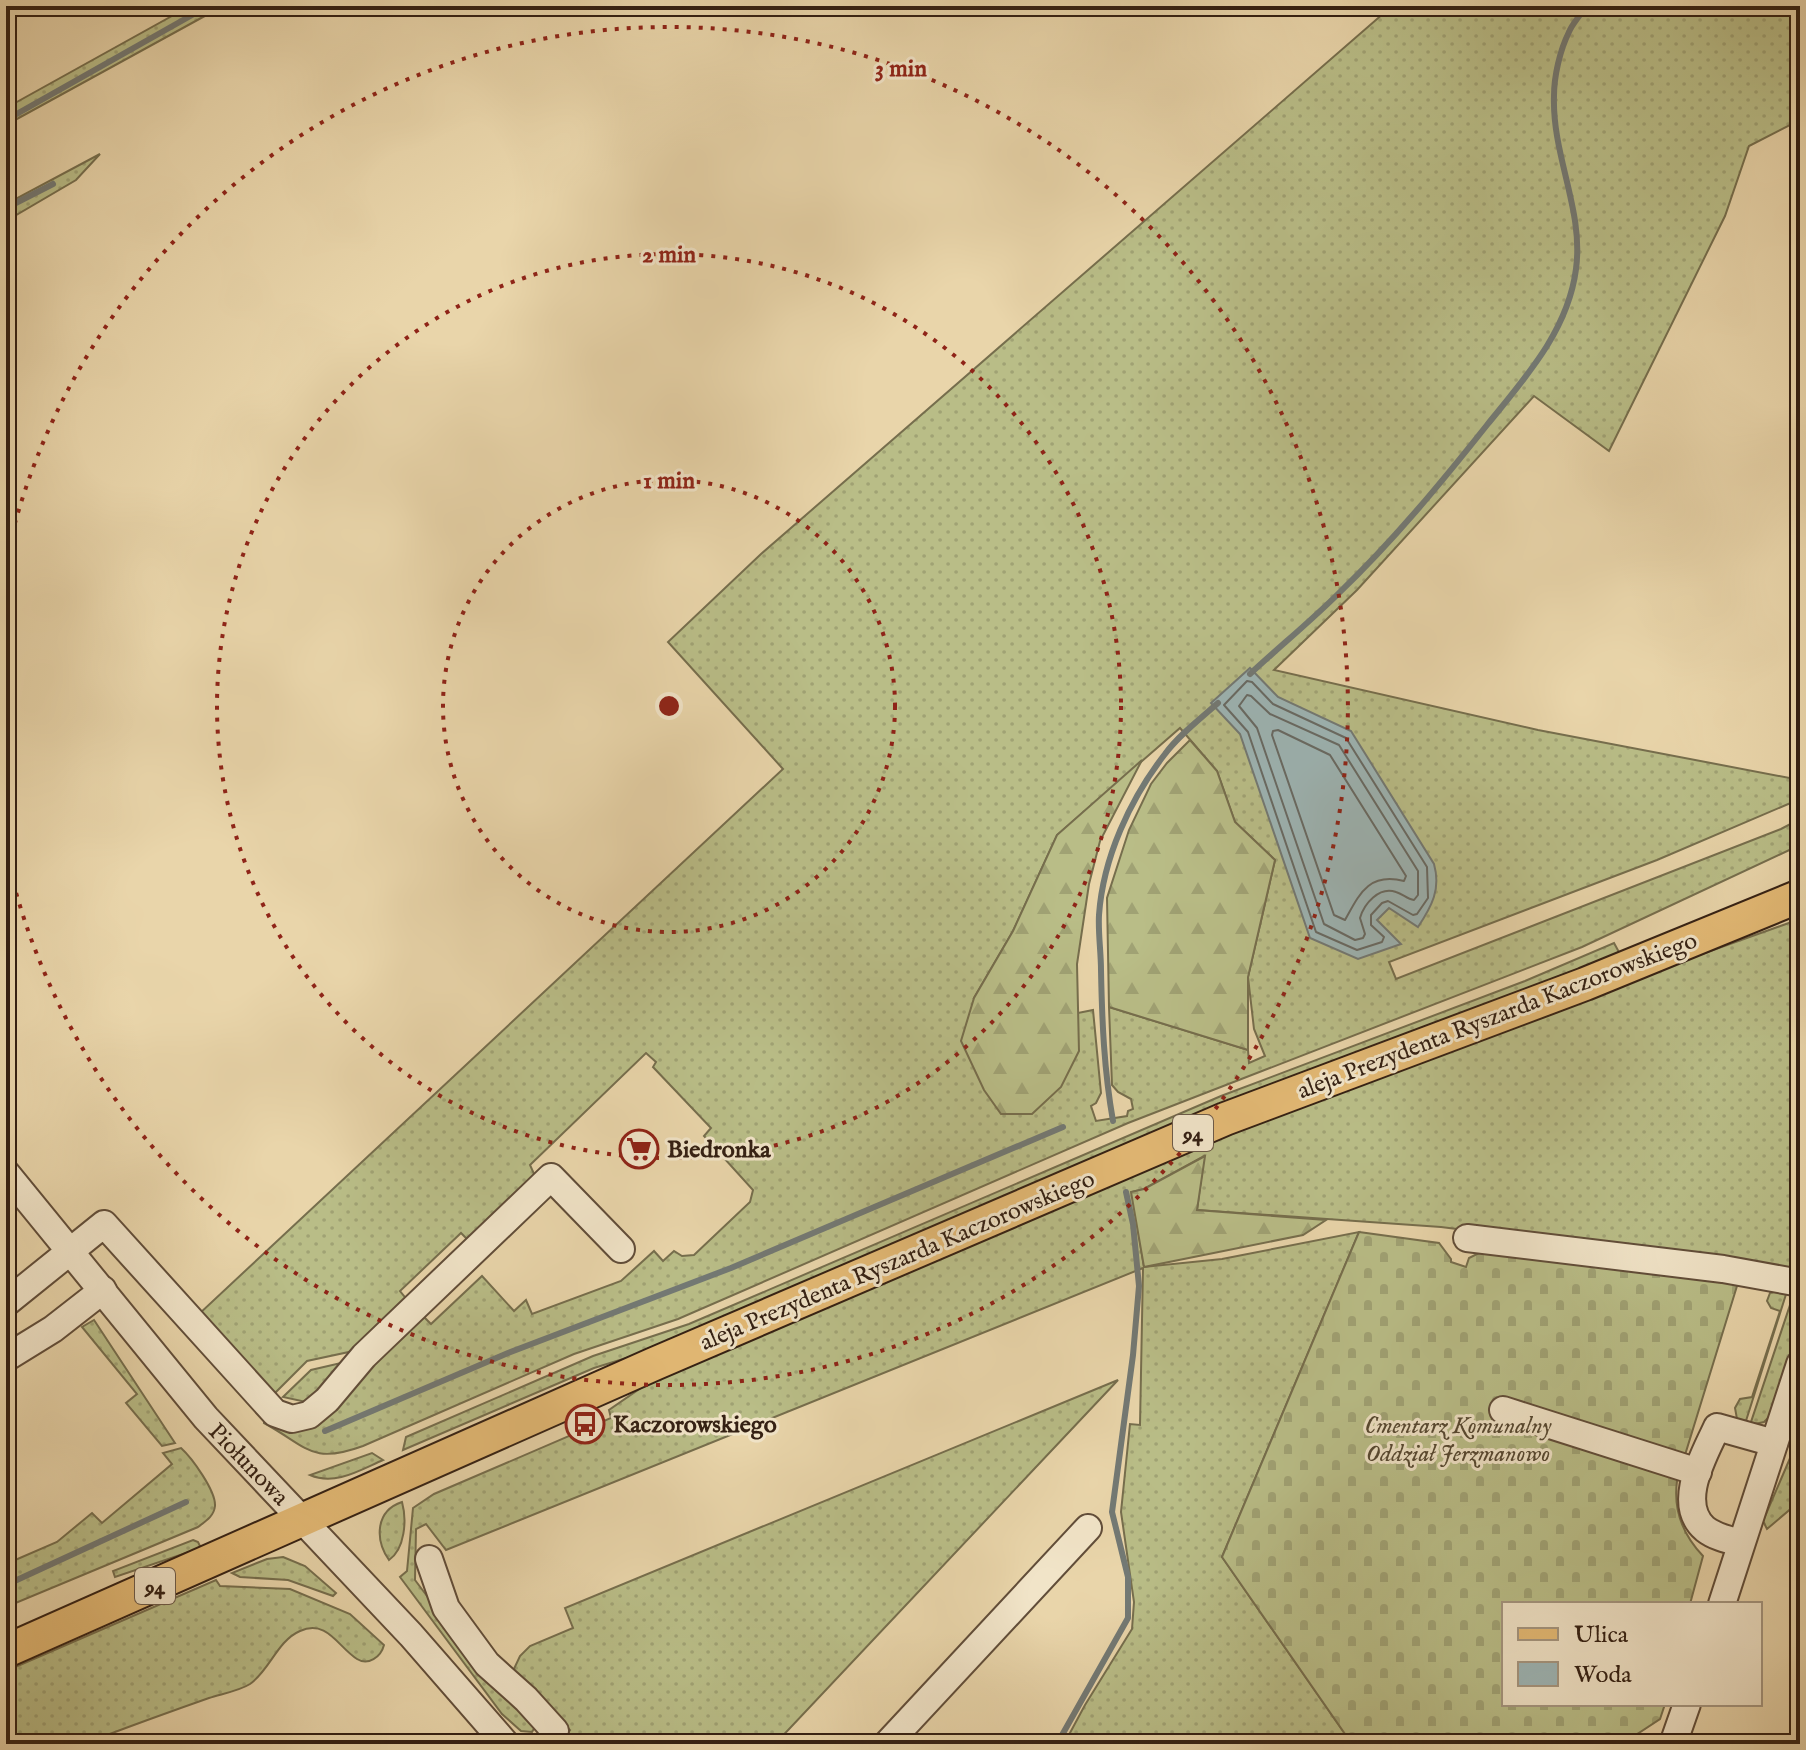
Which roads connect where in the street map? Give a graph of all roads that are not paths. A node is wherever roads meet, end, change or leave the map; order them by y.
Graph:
1 (1800, 896) edge
2 (6, 1173) edge
3 (1467, 1238) dead end
4 (621, 1249) dead end
5 (71, 1251) junction
6 (1800, 1283) edge
7 (103, 1290) junction
8 (6, 1303) edge
9 (6, 1358) edge
10 (1800, 1364) edge
11 (1503, 1410) dead end
12 (1774, 1443) junction
13 (1698, 1472) junction
14 (304, 1521) junction
15 (1088, 1528) dead end
16 (1741, 1543) junction
17 (429, 1559) dead end
18 (1723, 1602) edge
19 (6, 1651) edge
20 (1686, 1706) edge
21 (506, 1744) edge
22 (547, 1744) edge
23 (887, 1744) edge
24 (1673, 1744) edge

1 - 14 main road, aleja Prezydenta Ryszarda Kaczorowskiego / 94
2 - 5 street, Piołunowa
3 - 6 street
4 - 5 street
5 - 7 street, Piołunowa
5 - 8 street
7 - 9 street
7 - 14 street, Piołunowa
10 - 12 street
11 - 13 street
12 - 13 street
12 - 16 street
13 - 16 street
14 - 19 main road, aleja Prezydenta Ryszarda Kaczorowskiego / 94
14 - 21 street, Piołunowa
15 - 23 street
16 - 18 street
17 - 22 street
20 - 24 street

